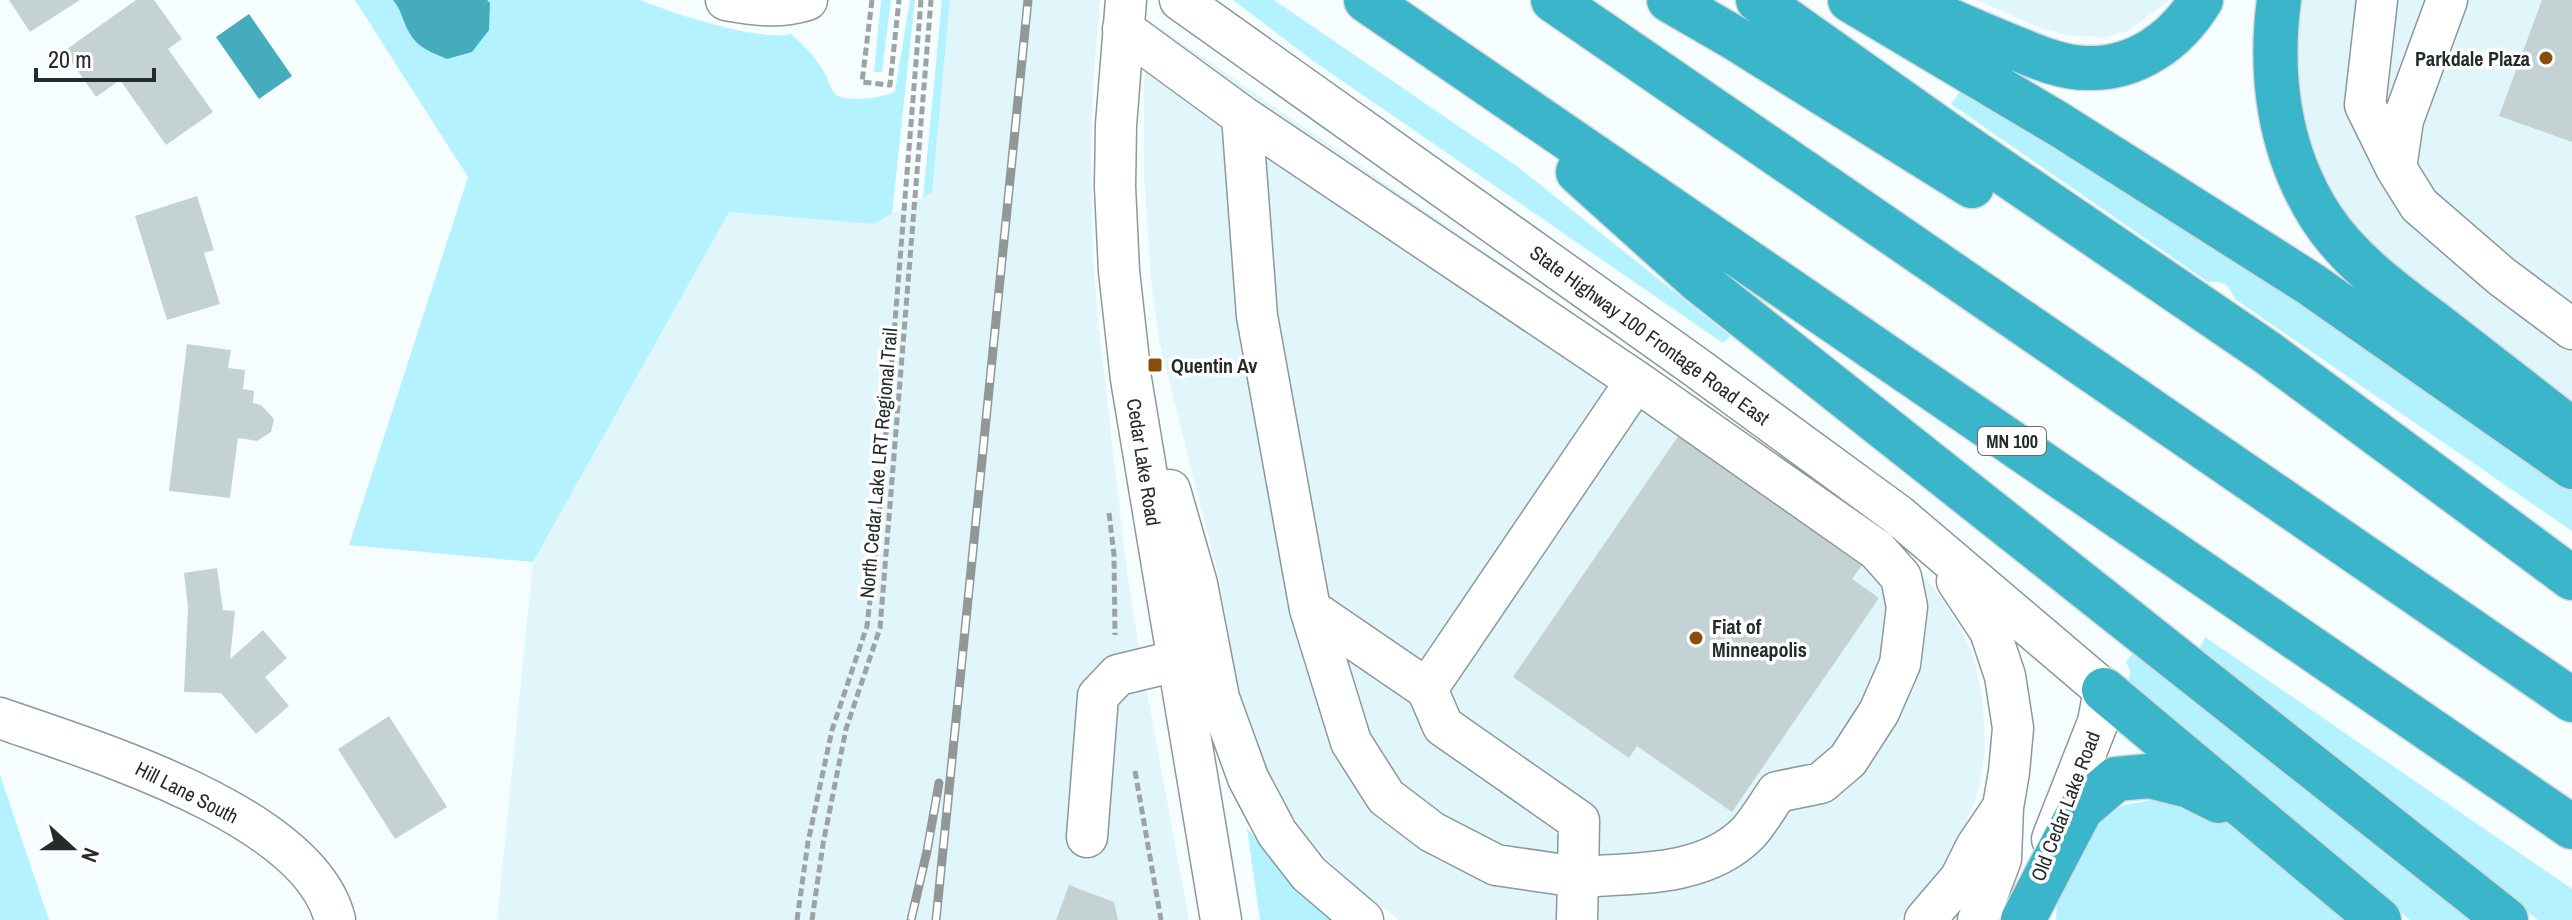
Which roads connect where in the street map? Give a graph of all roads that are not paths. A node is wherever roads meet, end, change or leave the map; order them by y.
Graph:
1 (726, 0) edge
2 (807, 0) edge
3 (1366, 0) edge
4 (1553, 0) edge
5 (1669, 0) edge
6 (1758, 0) edge
7 (1850, 0) edge
8 (1903, 0) edge
9 (2201, 0) edge
10 (2279, 0) edge
11 (2377, 0) edge
12 (2447, 0) edge
13 (1191, 8) edge
14 (1124, 14) edge
15 (1452, 57) junction
16 (1242, 116) junction
17 (2396, 168) junction
18 (2501, 276) junction
19 (2572, 303) edge
20 (2572, 329) edge
21 (1131, 379) junction
22 (1636, 381) junction
23 (2572, 430) edge
24 (2572, 467) edge
25 (1898, 515) junction
26 (2489, 518) junction
27 (2572, 578) edge
28 (1310, 609) junction
29 (1176, 661) junction
30 (1427, 689) junction
31 (2104, 690) junction
32 (2572, 700) edge
33 (0, 718) edge
34 (2003, 807) junction
35 (2572, 827) edge
36 (2274, 830) junction
37 (1087, 837) dead end
38 (1578, 877) junction
39 (335, 920) edge
40 (1221, 920) edge
41 (1363, 920) edge
42 (1577, 920) edge
43 (1925, 920) edge
44 (1978, 920) edge
45 (2022, 920) edge
46 (2379, 920) edge
47 (2506, 920) edge

1 - 2 street
3 - 15 highway, MN 100
4 - 32 highway
5 - 26 highway
6 - 26 highway
7 - 24 highway
8 - 9 highway
10 - 23 highway
11 - 17 street
12 - 17 street
13 - 25 street, State Highway 100 Frontage Road East
14 - 16 street
14 - 21 street, Cedar Lake Road
15 - 35 highway, MN 100
15 - 47 highway
16 - 22 street
16 - 28 street
17 - 18 street
18 - 19 street
18 - 20 street
21 - 29 street, Cedar Lake Road
21 - 41 street
22 - 30 street
22 - 38 street
25 - 31 street, State Highway 100 Frontage Road East
25 - 34 street, Old Cedar Lake Road
26 - 27 highway
28 - 30 street
28 - 38 street
29 - 37 street
29 - 40 street, Cedar Lake Road
30 - 38 street
31 - 36 highway
31 - 45 street, Old Cedar Lake Road
33 - 39 street, Hill Lane South
34 - 43 street
34 - 44 street, Old Cedar Lake Road
36 - 45 highway
36 - 46 highway
38 - 42 street

